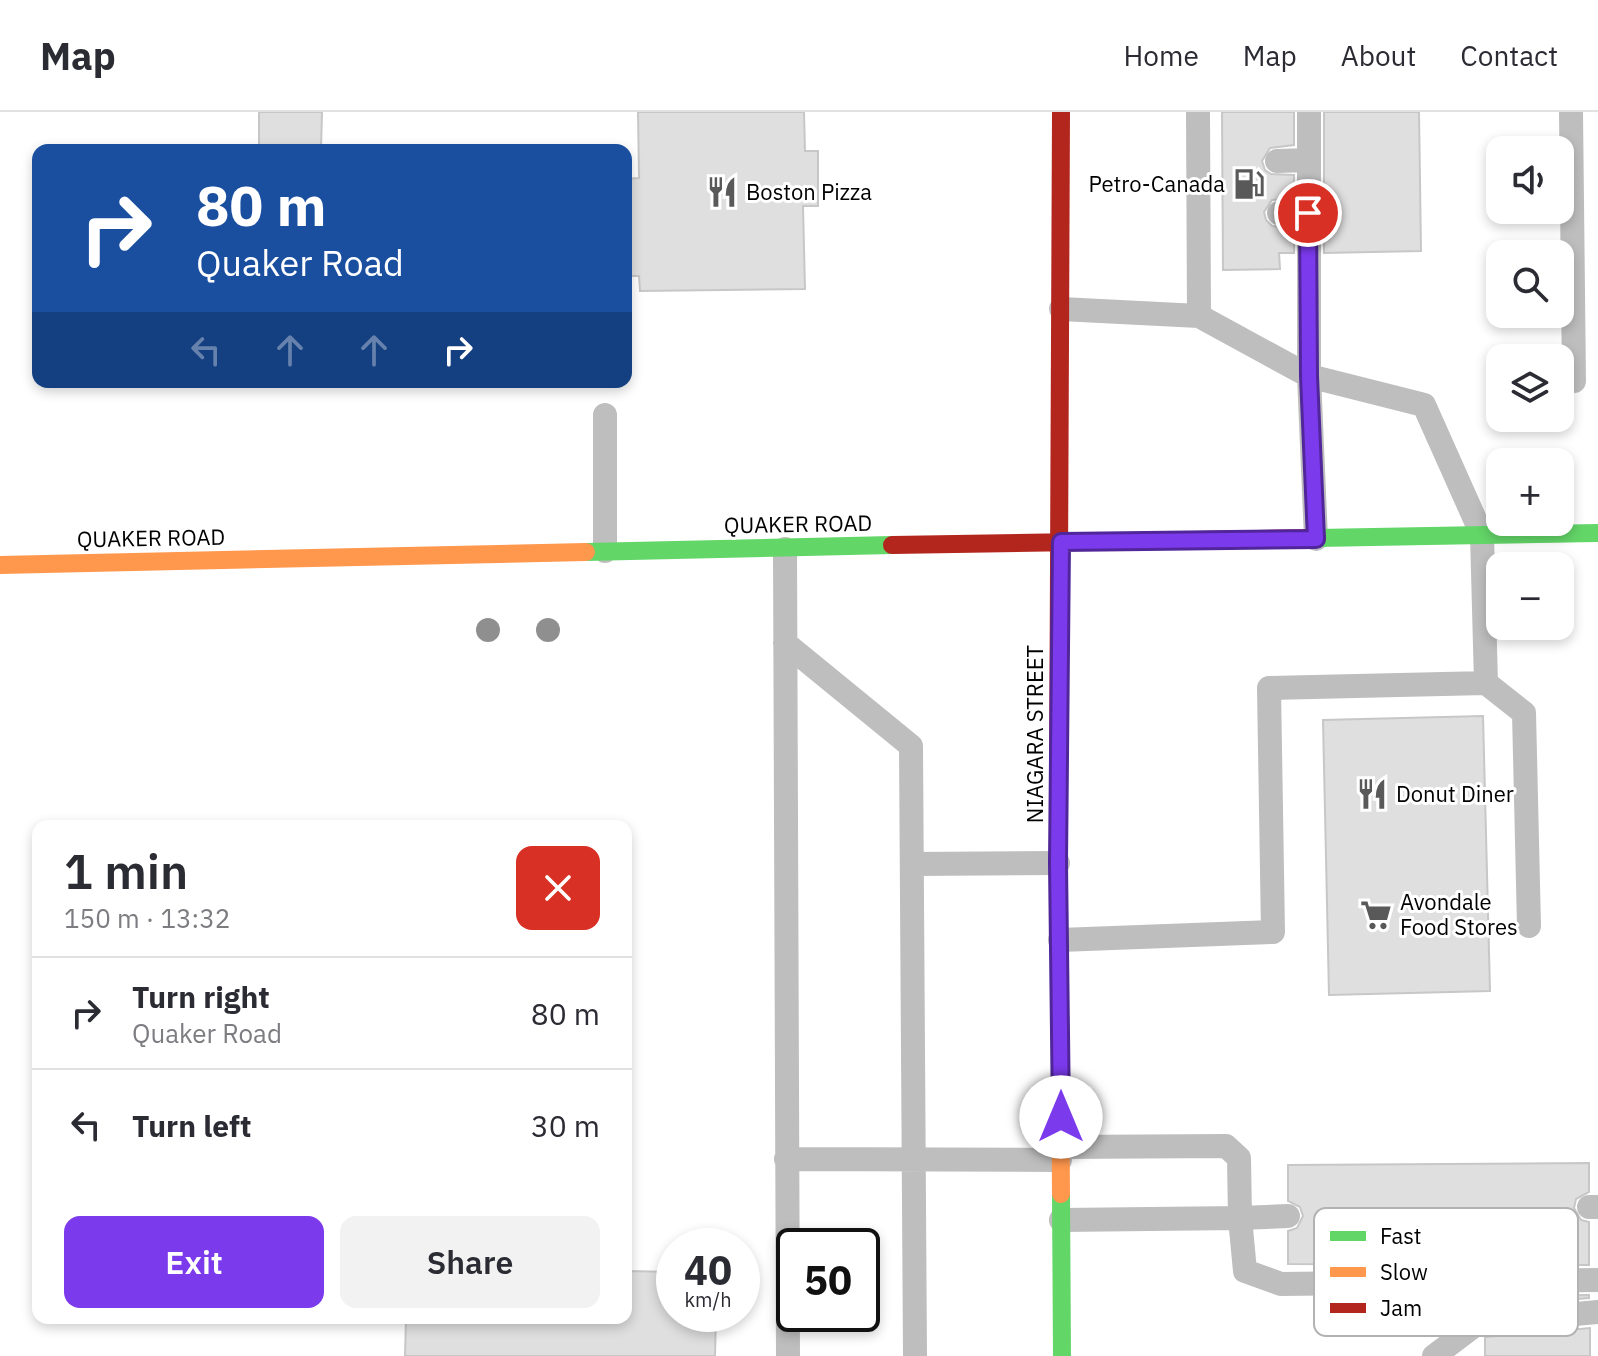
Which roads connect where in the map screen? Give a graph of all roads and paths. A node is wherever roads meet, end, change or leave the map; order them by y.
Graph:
1 (1061, 112) edge
2 (1198, 112) edge
3 (1309, 112) edge
4 (1571, 112) edge
5 (1308, 160) junction
6 (1277, 161) dead end
7 (1279, 213) dead end
8 (1308, 213) junction
9 (1061, 309) junction
10 (1199, 316) junction
11 (1574, 344) edge
12 (1309, 376) junction
13 (605, 415) dead end
14 (1598, 533) edge
15 (1482, 535) junction
16 (1316, 539) junction
17 (1061, 542) junction
18 (785, 549) junction
19 (605, 551) junction
20 (0, 565) edge
21 (785, 643) junction
22 (1486, 683) junction
23 (1058, 863) junction
24 (912, 864) junction
25 (1529, 926) dead end
26 (1060, 940) junction
27 (1060, 1154) junction
28 (914, 1158) junction
29 (786, 1159) junction
30 (1288, 1216) dead end
31 (1240, 1218) junction
32 (1061, 1220) junction
33 (1578, 1280) edge
34 (1598, 1280) edge
35 (1314, 1284) edge
36 (1598, 1312) edge
37 (1578, 1314) edge
38 (1461, 1336) edge
39 (788, 1356) edge
40 (915, 1356) edge
41 (1062, 1356) edge
42 (1434, 1356) edge

1 - 9 street, NIAGARA STREET
2 - 10 lane
3 - 5 lane
4 - 11 lane
5 - 6 lane
5 - 8 lane
7 - 8 lane
8 - 12 lane
9 - 10 lane
9 - 17 street, NIAGARA STREET
10 - 12 lane
12 - 15 lane
12 - 16 lane
13 - 19 lane
14 - 15 street, QUAKER ROAD
15 - 16 street, QUAKER ROAD
15 - 22 lane
16 - 17 street, QUAKER ROAD
17 - 18 street, QUAKER ROAD
17 - 23 street, NIAGARA STREET
18 - 19 street, QUAKER ROAD
18 - 21 lane
19 - 20 street, QUAKER ROAD
21 - 24 lane
21 - 29 lane
22 - 25 lane
22 - 26 lane
23 - 24 lane
23 - 26 street, NIAGARA STREET
24 - 28 lane
26 - 27 street, NIAGARA STREET
27 - 28 lane
27 - 31 lane
27 - 32 street, NIAGARA STREET
28 - 29 lane
28 - 40 lane
29 - 39 lane
30 - 31 lane
31 - 32 lane
31 - 35 lane
32 - 41 street, NIAGARA STREET
33 - 34 lane
36 - 37 lane
38 - 42 lane

